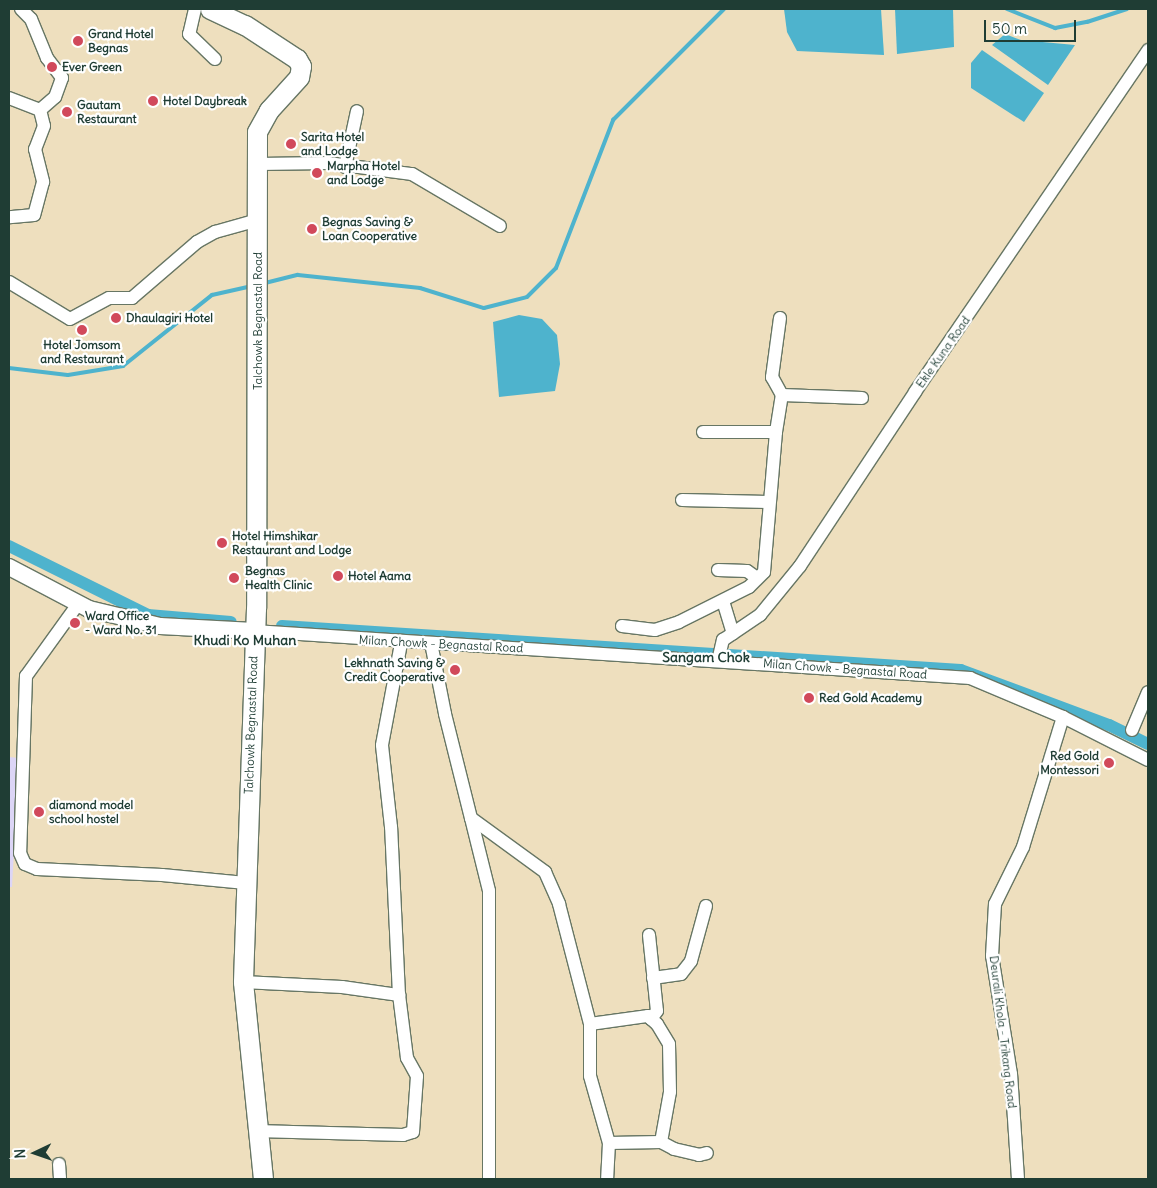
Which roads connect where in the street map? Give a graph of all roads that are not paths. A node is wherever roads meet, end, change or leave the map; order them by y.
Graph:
1 (22, 9) edge
2 (195, 9) edge
3 (210, 9) edge
4 (1148, 50) edge
5 (215, 59) dead end
6 (9, 98) edge
7 (40, 110) junction
8 (357, 111) dead end
9 (258, 164) junction
10 (345, 167) junction
11 (9, 217) edge
12 (258, 220) junction
13 (500, 226) dead end
14 (9, 282) edge
15 (780, 318) dead end
16 (782, 395) junction
17 (862, 398) dead end
18 (703, 432) dead end
19 (776, 432) junction
20 (682, 500) dead end
21 (768, 502) junction
22 (9, 567) edge
23 (718, 570) dead end
24 (757, 578) junction
25 (723, 601) junction
26 (78, 604) junction
27 (622, 626) dead end
28 (254, 631) junction
29 (728, 636) junction
30 (401, 643) junction
31 (431, 643) junction
32 (718, 661) junction
33 (1148, 692) edge
34 (1063, 717) junction
35 (1132, 730) dead end
36 (1148, 760) edge
37 (471, 818) junction
38 (246, 883) junction
39 (706, 906) dead end
40 (650, 935) dead end
41 (653, 978) junction
42 (243, 982) junction
43 (399, 995) junction
44 (651, 1019) junction
45 (590, 1024) junction
46 (256, 1130) junction
47 (661, 1142) junction
48 (609, 1143) junction
49 (707, 1153) dead end
50 (59, 1164) dead end
51 (60, 1179) edge
52 (262, 1179) edge
53 (489, 1179) edge
54 (607, 1179) edge
55 (1018, 1179) edge

1 - 7 street
2 - 5 street
3 - 9 main road, Talchowk Begnastal Road
4 - 29 street, Ekle Kuna Road
6 - 7 street
7 - 11 street
8 - 10 street
9 - 10 street
9 - 12 main road, Talchowk Begnastal Road
10 - 13 street
12 - 14 street
12 - 28 main road, Talchowk Begnastal Road
15 - 16 street
16 - 17 street
16 - 19 street
18 - 19 street
19 - 21 street
20 - 21 street
21 - 24 street
22 - 26 street
23 - 24 street
24 - 25 street
25 - 27 street
25 - 29 street
26 - 28 street
26 - 38 street
28 - 30 street, Milan Chowk - Begnastal Road
28 - 38 main road, Talchowk Begnastal Road
29 - 32 street
30 - 31 street, Milan Chowk - Begnastal Road
30 - 43 street
31 - 32 street, Milan Chowk - Begnastal Road
31 - 37 street
32 - 34 street, Milan Chowk - Begnastal Road
33 - 35 street
34 - 36 street, Milan Chowk - Begnastal Road
34 - 55 street, Deurali Khola - Trikang Road
37 - 45 street
37 - 53 street
38 - 42 main road, Talchowk Begnastal Road
39 - 41 street
40 - 41 street
41 - 44 street
42 - 43 street
42 - 46 main road, Talchowk Begnastal Road
43 - 46 street
44 - 45 street
44 - 47 street
45 - 48 street
46 - 52 main road, Talchowk Begnastal Road
47 - 48 street
47 - 49 street
48 - 54 street
50 - 51 street

